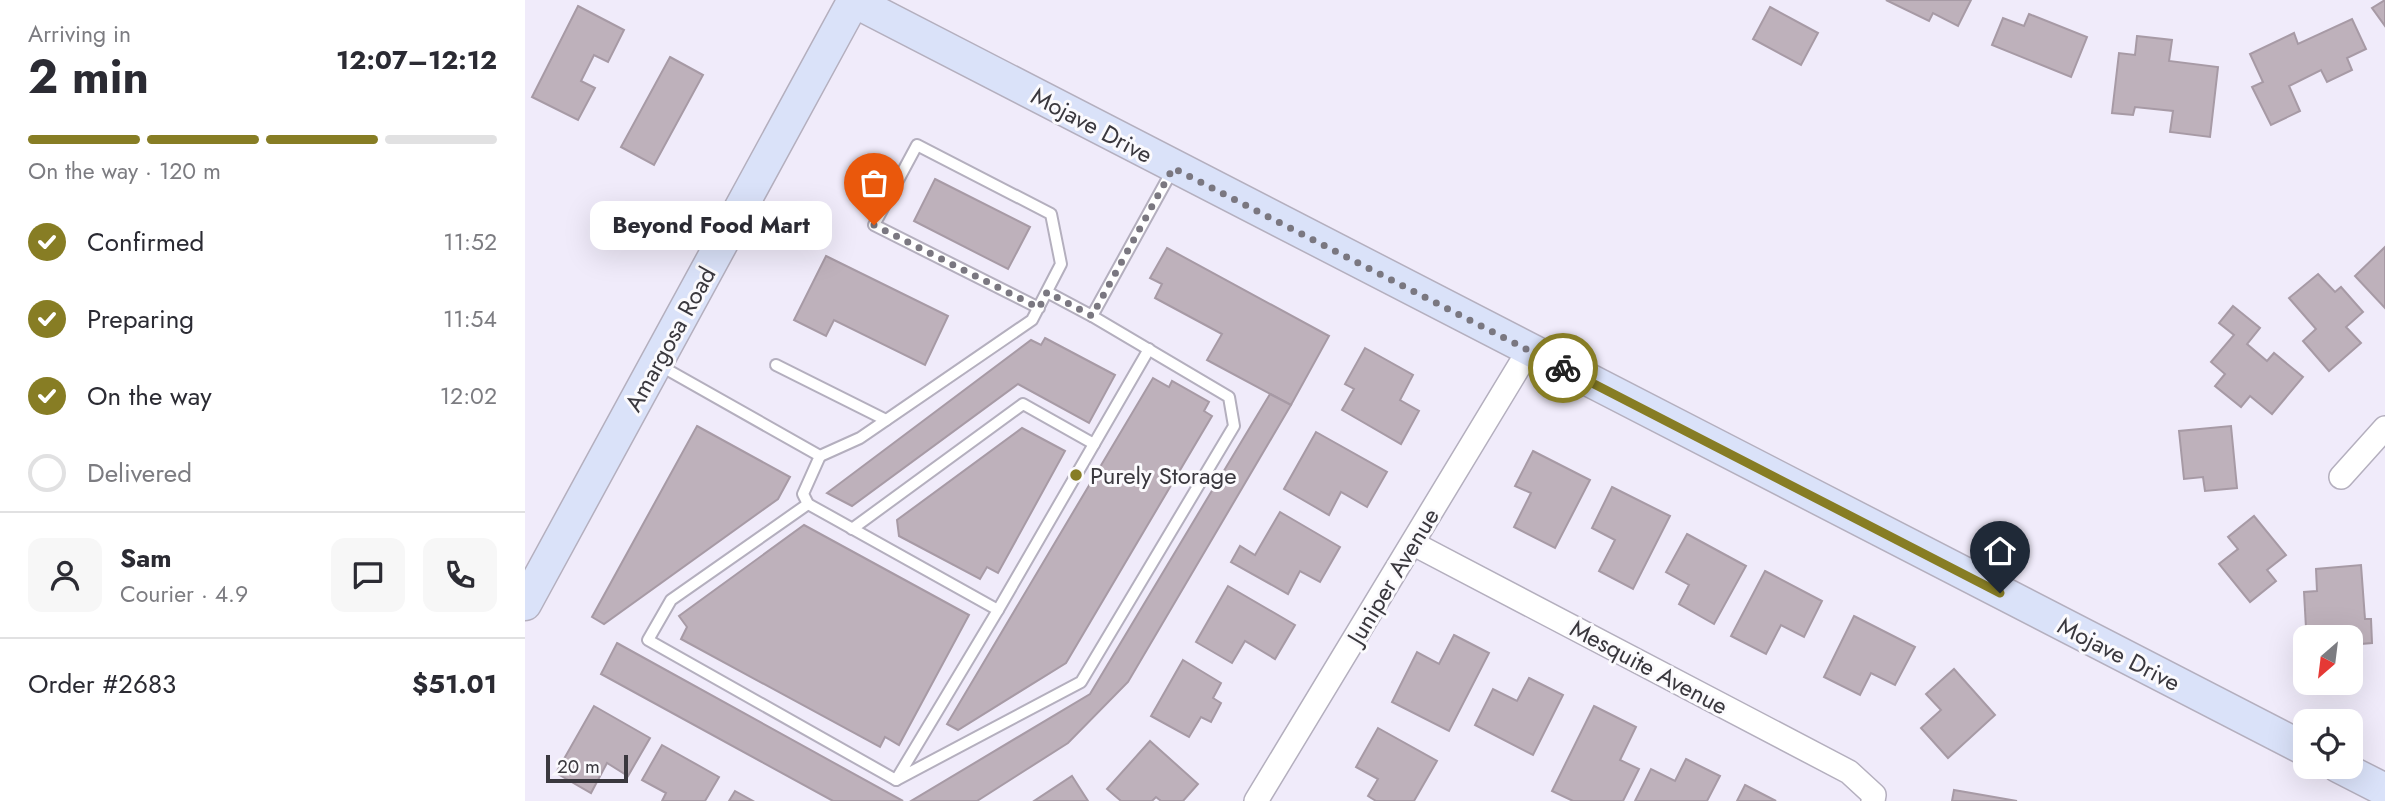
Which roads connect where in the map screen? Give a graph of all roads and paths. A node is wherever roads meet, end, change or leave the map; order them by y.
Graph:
1 (853, 0) edge
2 (1173, 168) junction
3 (1047, 292) junction
4 (1039, 308) junction
5 (1092, 316) junction
6 (1149, 349) junction
7 (1529, 350) junction
8 (657, 363) junction
9 (776, 365) dead end
10 (887, 420) junction
11 (2385, 428) edge
12 (1094, 444) junction
13 (820, 456) junction
14 (2341, 477) dead end
15 (808, 504) junction
16 (852, 529) junction
17 (1414, 544) junction
18 (525, 604) edge
19 (998, 610) junction
20 (2293, 743) edge
21 (2363, 779) edge
22 (896, 780) junction
23 (2385, 790) edge
24 (1256, 801) edge
25 (1873, 801) edge

1 - 2 main road, Mojave Drive
1 - 8 main road, Amargosa Road
2 - 5 lane
2 - 7 main road, Mojave Drive
3 - 4 lane
3 - 4 lane
3 - 5 lane
4 - 10 lane
5 - 6 lane
6 - 12 lane
6 - 22 lane
7 - 17 street, Juniper Avenue
7 - 20 main road, Mojave Drive
8 - 13 lane
8 - 18 main road, Amargosa Road
9 - 10 lane
10 - 13 lane
11 - 14 street
12 - 16 lane
12 - 19 lane
13 - 15 lane
15 - 16 lane
15 - 22 lane
16 - 19 lane
17 - 24 street, Juniper Avenue
17 - 25 street, Mesquite Avenue
19 - 22 lane
21 - 23 main road

